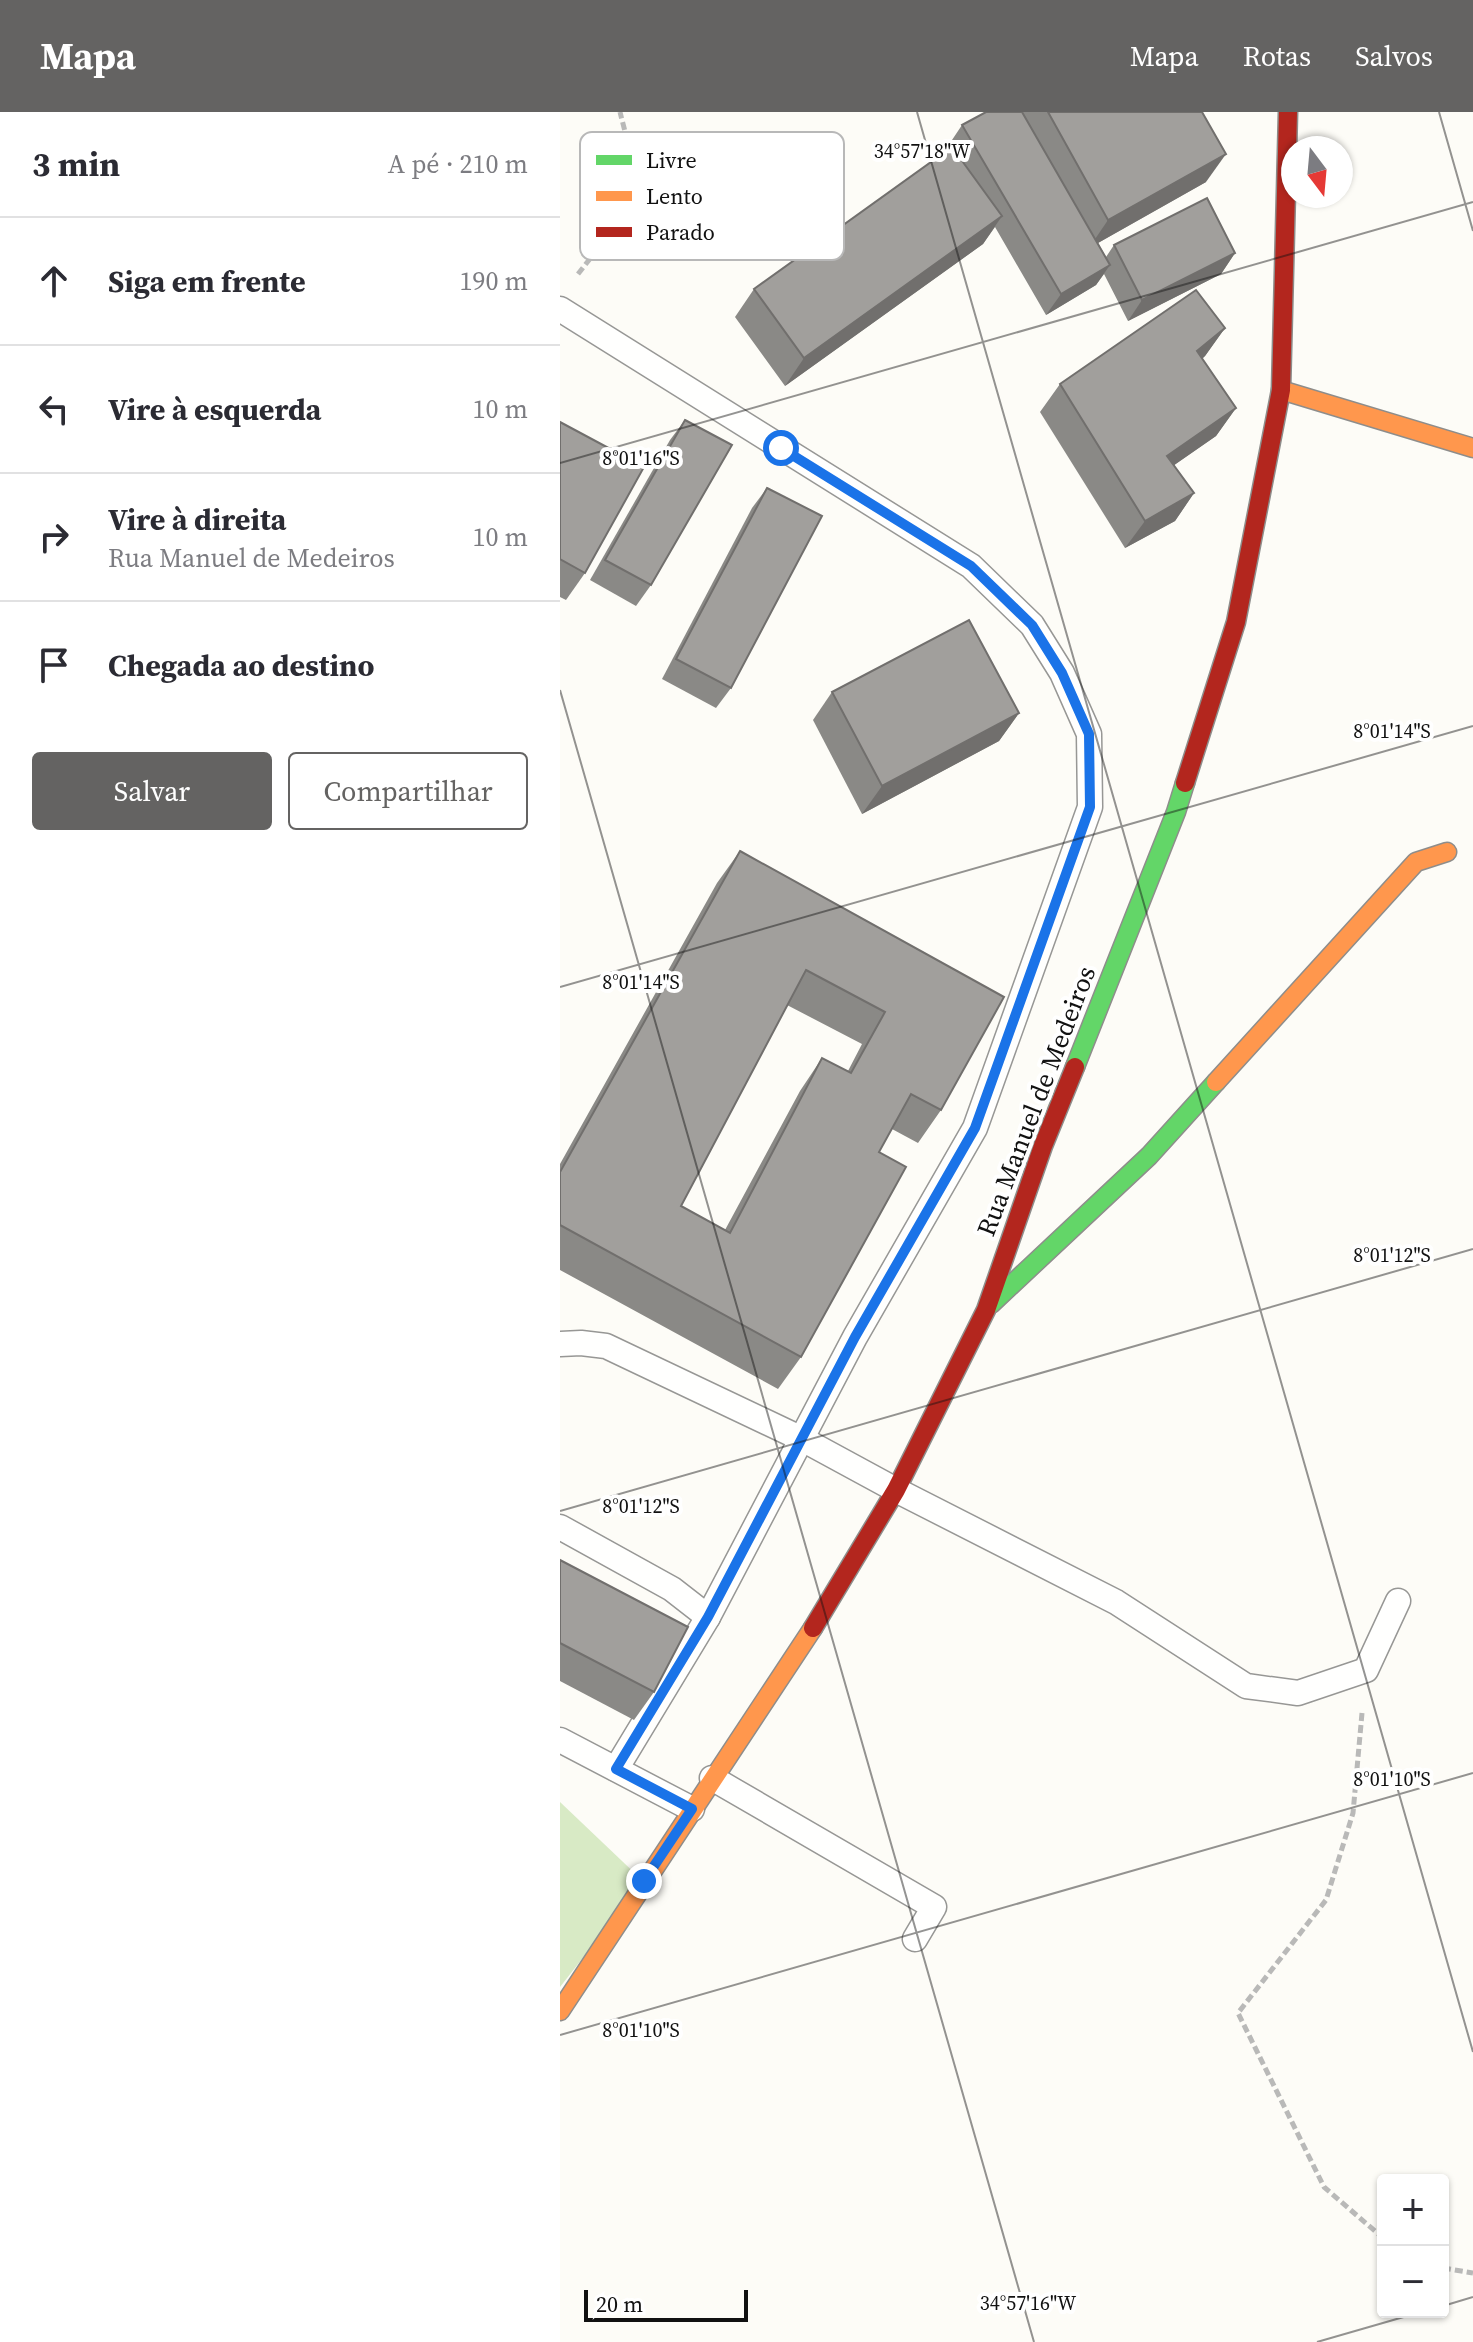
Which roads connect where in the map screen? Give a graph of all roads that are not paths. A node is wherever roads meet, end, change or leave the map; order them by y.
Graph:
1 (1288, 112) edge
2 (560, 309) edge
3 (1281, 390) junction
4 (1473, 448) edge
5 (1447, 852) dead end
6 (986, 1310) junction
7 (560, 1344) edge
8 (802, 1439) junction
9 (896, 1490) junction
10 (560, 1527) edge
11 (1398, 1601) dead end
12 (708, 1617) junction
13 (560, 1740) edge
14 (616, 1769) junction
15 (712, 1778) junction
16 (692, 1809) junction
17 (915, 1939) dead end
18 (560, 2011) edge

1 - 3 main road, Rua Manuel de Medeiros
2 - 8 lane
3 - 4 main road
3 - 6 main road, Rua Manuel de Medeiros
5 - 6 main road
6 - 9 main road, Rua Manuel de Medeiros
7 - 8 lane
8 - 9 lane
8 - 12 lane
9 - 11 lane
9 - 15 main road, Rua Manuel de Medeiros
10 - 12 lane
12 - 14 lane
13 - 14 lane
14 - 16 lane
15 - 16 main road, Rua Manuel de Medeiros
15 - 17 lane
16 - 18 main road, Rua Manuel de Medeiros

